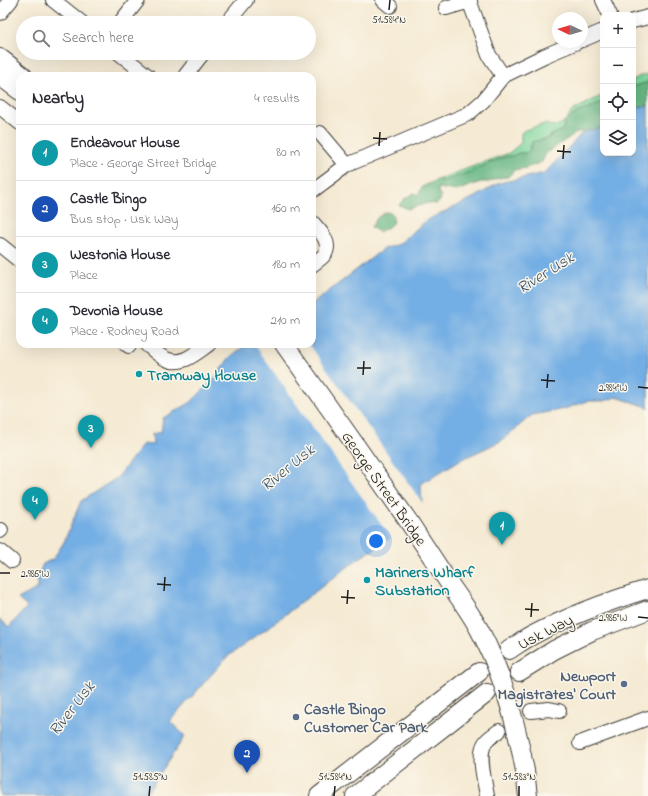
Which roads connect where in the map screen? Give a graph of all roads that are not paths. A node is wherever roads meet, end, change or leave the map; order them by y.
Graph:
1 (11, 0) edge
2 (53, 0) edge
3 (138, 0) edge
4 (246, 0) edge
5 (469, 0) edge
6 (603, 0) edge
7 (446, 8) dead end
8 (609, 12) edge
9 (0, 13) edge
10 (73, 16) edge
11 (125, 16) edge
12 (233, 16) edge
13 (648, 17) edge
14 (636, 20) edge
15 (600, 32) edge
16 (588, 37) edge
17 (563, 48) edge
18 (0, 58) edge
19 (128, 60) edge
20 (198, 60) edge
21 (18, 72) edge
22 (143, 72) edge
23 (188, 72) edge
24 (0, 76) edge
25 (503, 76) junction
26 (16, 89) edge
27 (0, 107) edge
28 (16, 120) edge
29 (320, 133) dead end
30 (347, 165) junction
31 (316, 188) edge
32 (316, 227) edge
33 (0, 245) edge
34 (16, 258) edge
35 (316, 261) edge
36 (151, 348) edge
37 (203, 348) edge
38 (287, 348) edge
39 (0, 551) edge
40 (12, 561) dead end
41 (648, 589) edge
42 (648, 610) edge
43 (510, 650) dead end
44 (479, 672) dead end
45 (519, 672) dead end
46 (487, 693) dead end
47 (531, 711) dead end
48 (559, 711) dead end
49 (648, 718) edge
50 (499, 731) dead end
51 (580, 743) dead end
52 (483, 795) edge
53 (320, 796) edge
54 (355, 796) edge
55 (528, 796) edge

1 - 9 street
2 - 10 street
3 - 11 street
4 - 12 street
5 - 7 street
5 - 25 street
6 - 8 street
13 - 14 street
15 - 16 street
17 - 25 street
18 - 21 main road
19 - 22 street
20 - 23 street
24 - 26 main road
25 - 30 street
27 - 28 street
29 - 30 street
30 - 31 street
32 - 35 street
33 - 34 street
36 - 37 street
38 - 55 main road, George Street Bridge, bridge
39 - 40 street
41 - 43 main road, Usk Way
42 - 45 main road, Usk Way
44 - 53 main road
46 - 54 main road
47 - 48 street
49 - 51 street
50 - 52 street

